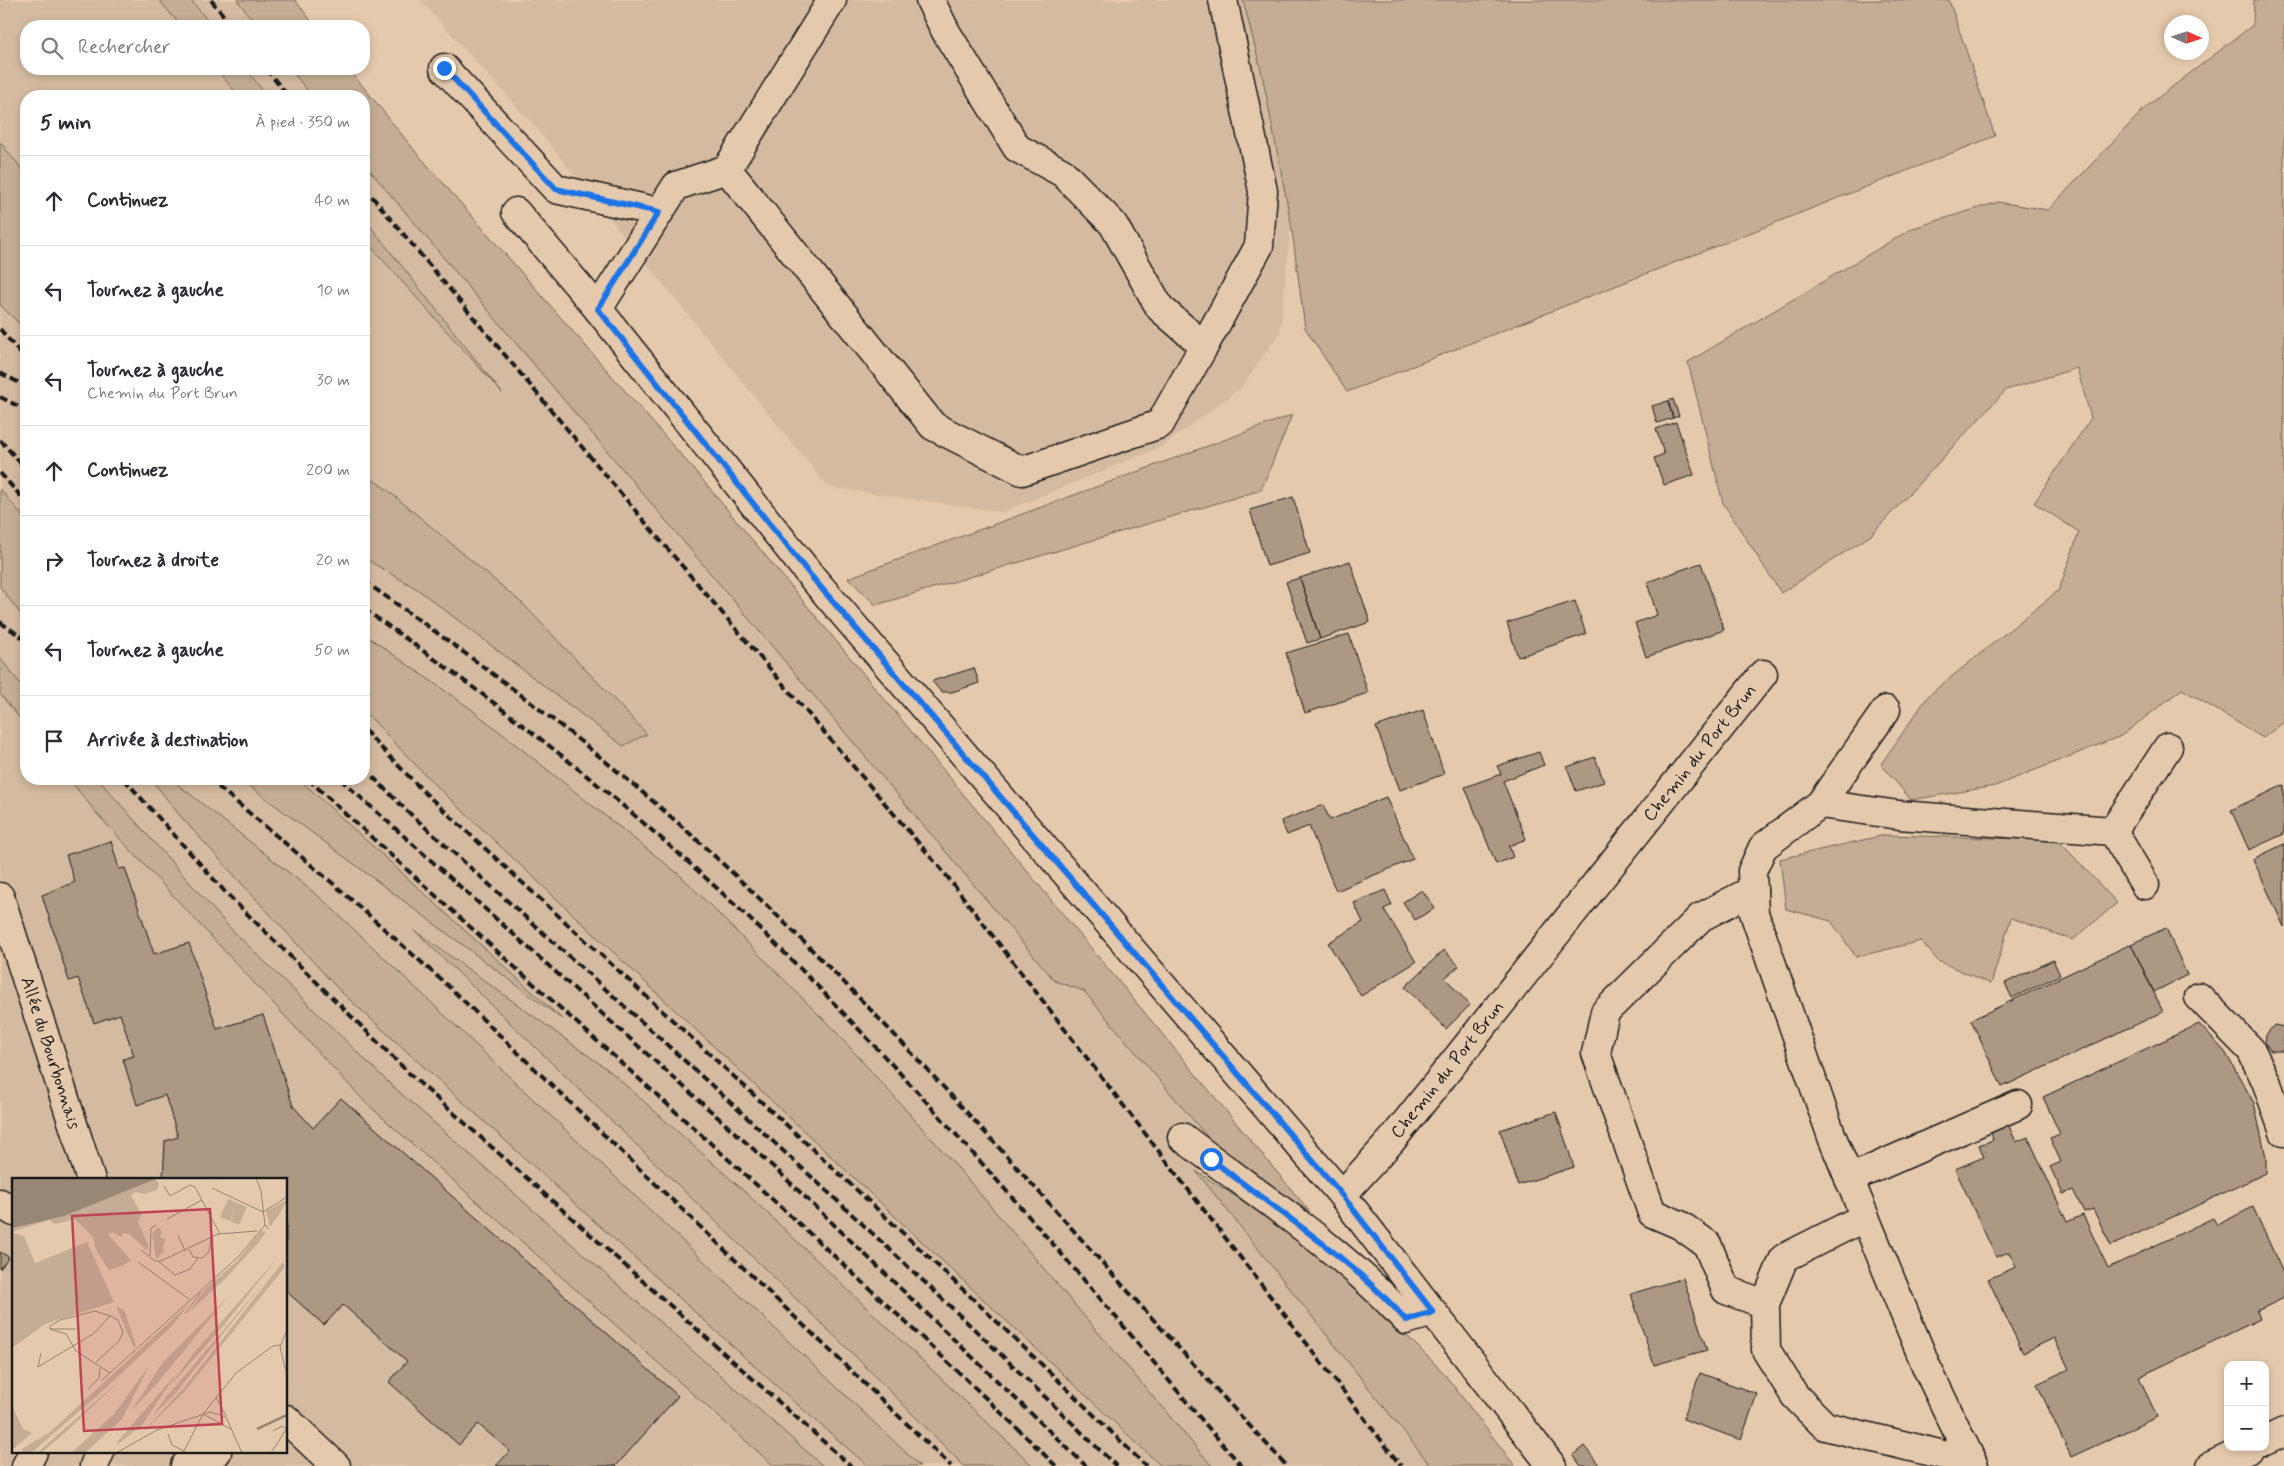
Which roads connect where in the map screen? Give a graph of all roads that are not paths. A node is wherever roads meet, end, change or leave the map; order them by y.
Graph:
1 (832, 0) edge
2 (930, 0) edge
3 (1223, 0) edge
4 (444, 68) dead end
5 (727, 169) junction
6 (516, 212) dead end
7 (659, 212) junction
8 (598, 309) junction
9 (1204, 346) junction
10 (1763, 674) dead end
11 (1886, 710) dead end
12 (2168, 747) dead end
13 (1820, 804) junction
14 (2113, 832) junction
15 (2145, 885) dead end
16 (1753, 890) junction
17 (0, 897) edge
18 (2200, 997) dead end
19 (2018, 1105) dead end
20 (2284, 1132) edge
21 (1182, 1137) dead end
22 (90, 1178) edge
23 (1849, 1179) junction
24 (1342, 1195) junction
25 (0, 1203) edge
26 (12, 1211) edge
27 (1865, 1217) junction
28 (1765, 1304) junction
29 (1433, 1312) junction
30 (288, 1422) edge
31 (2284, 1432) edge
32 (2269, 1439) edge
33 (2243, 1451) edge
34 (32, 1454) edge
35 (99, 1454) edge
36 (212, 1454) edge
37 (1973, 1464) edge
38 (26, 1466) edge
39 (94, 1466) edge
40 (185, 1466) edge
41 (336, 1466) edge
42 (1552, 1466) edge
43 (2211, 1466) edge

1 - 5 street
2 - 9 street
3 - 9 street
4 - 7 street
5 - 7 street
5 - 9 street
6 - 8 street
7 - 8 street
8 - 24 street
10 - 24 street, Chemin du Port Brun
11 - 13 street
12 - 14 street
13 - 14 street
13 - 16 street
14 - 15 street
16 - 23 street
16 - 28 street
17 - 22 street, Allée du Bourbonnais
18 - 20 street
19 - 23 street
21 - 29 street
23 - 27 street
24 - 29 street
25 - 26 street
27 - 28 street
27 - 37 street
28 - 37 street
29 - 42 street
30 - 41 street
31 - 32 street
33 - 43 street
34 - 38 street
35 - 39 street
36 - 40 street

